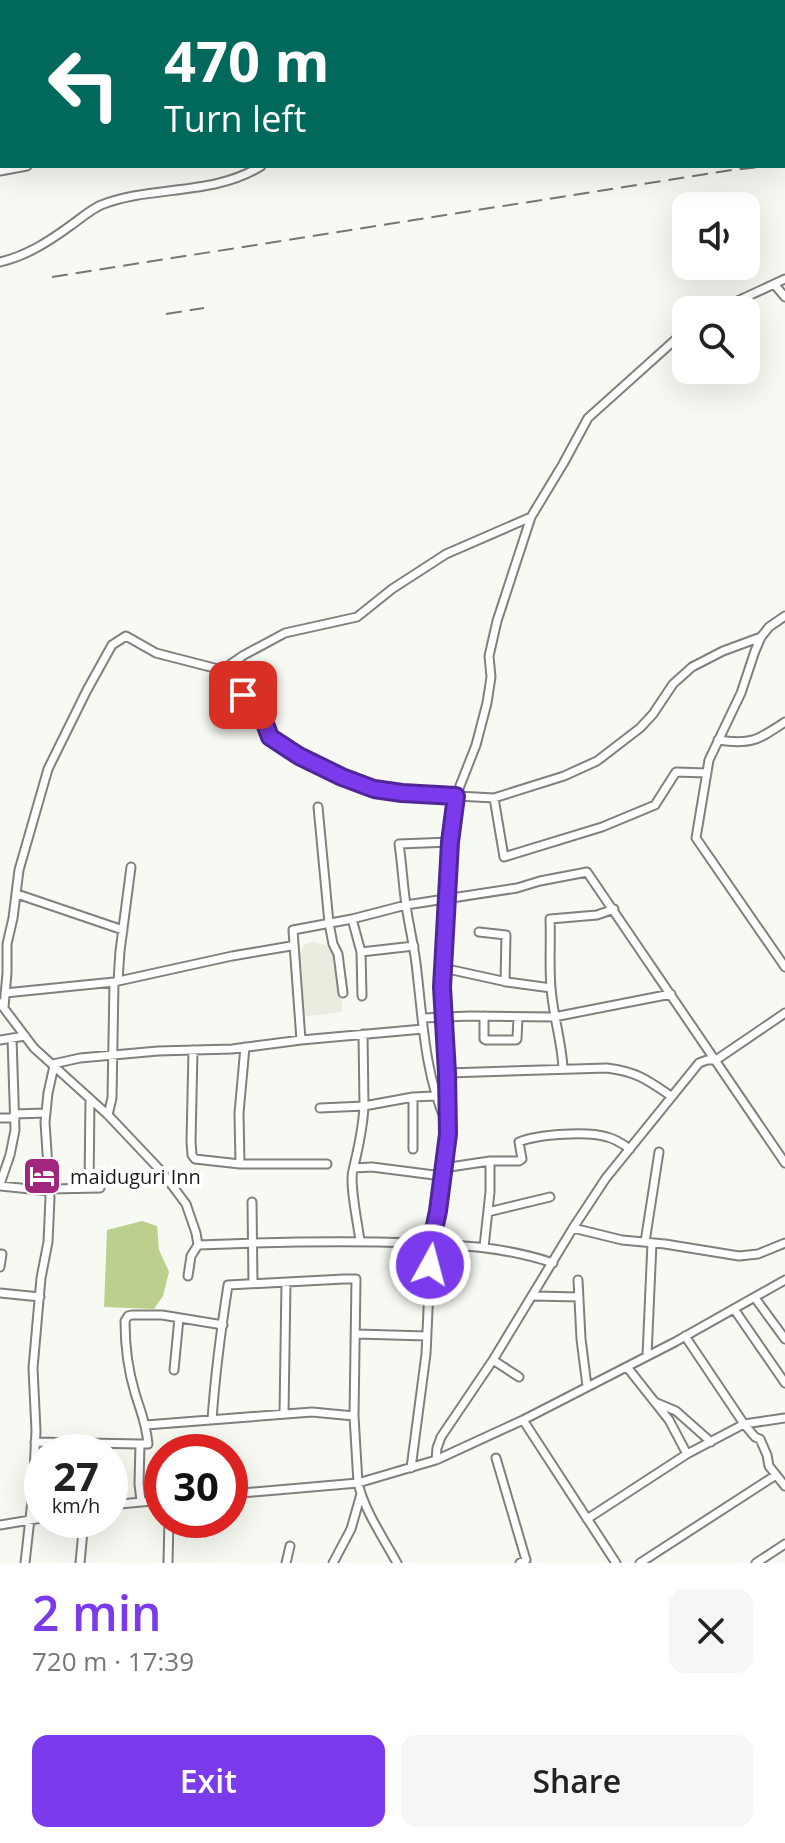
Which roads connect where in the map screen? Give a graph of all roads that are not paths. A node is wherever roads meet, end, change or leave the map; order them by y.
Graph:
1 (258, 168) edge
2 (0, 262) edge
3 (785, 279) edge
4 (774, 284) junction
5 (748, 296) edge
6 (785, 297) edge
7 (672, 343) edge
8 (531, 517) junction
9 (785, 616) edge
10 (761, 637) junction
11 (222, 670) junction
12 (785, 722) edge
13 (718, 740) junction
14 (707, 773) junction
15 (456, 796) junction
16 (494, 798) junction
17 (318, 807) dead end
18 (450, 842) junction
19 (131, 867) dead end
20 (17, 894) junction
21 (447, 899) junction
22 (406, 905) junction
23 (614, 909) junction
24 (352, 919) junction
25 (329, 923) junction
26 (123, 930) junction
27 (479, 932) dead end
28 (294, 944) junction
29 (414, 946) junction
30 (361, 952) junction
31 (785, 967) edge
32 (443, 968) junction
33 (116, 981) junction
34 (505, 982) junction
35 (551, 988) junction
36 (5, 993) junction
37 (343, 993) dead end
38 (671, 994) junction
39 (362, 996) dead end
40 (2, 1005) edge
41 (785, 1013) edge
42 (484, 1016) junction
43 (443, 1017) junction
44 (518, 1017) junction
45 (554, 1017) junction
46 (423, 1018) junction
47 (423, 1029) junction
48 (363, 1034) junction
49 (25, 1036) junction
50 (12, 1038) junction
51 (0, 1040) edge
52 (301, 1040) junction
53 (245, 1047) junction
54 (193, 1050) junction
55 (113, 1055) junction
56 (716, 1060) junction
57 (54, 1065) junction
58 (563, 1069) junction
59 (447, 1073) junction
60 (434, 1096) junction
61 (671, 1096) junction
62 (413, 1097) junction
63 (90, 1099) junction
64 (364, 1106) junction
65 (320, 1108) dead end
66 (46, 1113) junction
67 (108, 1115) junction
68 (14, 1116) junction
69 (0, 1118) edge
70 (448, 1126) junction
71 (413, 1149) dead end
72 (630, 1149) junction
73 (659, 1152) dead end
74 (490, 1161) junction
75 (785, 1163) edge
76 (240, 1164) junction
77 (327, 1164) dead end
78 (354, 1168) junction
79 (443, 1172) junction
80 (0, 1185) edge
81 (89, 1188) junction
82 (100, 1188) dead end
83 (50, 1190) junction
84 (550, 1197) dead end
85 (252, 1202) dead end
86 (488, 1212) junction
87 (573, 1228) junction
88 (360, 1241) junction
89 (253, 1243) junction
90 (649, 1243) junction
91 (785, 1243) edge
92 (431, 1244) junction
93 (198, 1245) junction
94 (484, 1247) junction
95 (0, 1254) edge
96 (553, 1263) junction
97 (0, 1267) edge
98 (188, 1276) dead end
99 (578, 1280) dead end
100 (785, 1280) edge
101 (253, 1283) junction
102 (286, 1283) junction
103 (0, 1293) edge
104 (534, 1296) junction
105 (40, 1297) junction
106 (579, 1297) junction
107 (755, 1298) junction
108 (734, 1309) junction
109 (179, 1318) junction
110 (223, 1325) junction
111 (356, 1334) junction
112 (427, 1336) junction
113 (685, 1336) junction
114 (785, 1339) edge
115 (647, 1356) junction
116 (493, 1360) junction
117 (627, 1367) junction
118 (174, 1370) dead end
119 (519, 1377) dead end
120 (785, 1383) edge
121 (587, 1386) junction
122 (655, 1402) junction
123 (284, 1414) junction
124 (354, 1416) junction
125 (785, 1418) edge
126 (212, 1420) junction
127 (523, 1420) junction
128 (744, 1424) junction
129 (146, 1425) junction
130 (35, 1434) edge
131 (711, 1442) junction
132 (128, 1444) edge
133 (140, 1444) junction
134 (687, 1454) junction
135 (496, 1458) dead end
136 (436, 1460) junction
137 (411, 1468) junction
138 (776, 1475) junction
139 (358, 1483) junction
140 (785, 1486) edge
141 (248, 1492) edge
142 (361, 1494) junction
143 (141, 1501) junction
144 (144, 1501) edge
145 (128, 1503) edge
146 (587, 1519) junction
147 (24, 1521) edge
148 (0, 1525) edge
149 (27, 1538) edge
150 (82, 1538) edge
151 (169, 1538) edge
152 (785, 1544) edge
153 (290, 1546) dead end
154 (525, 1562) edge
155 (25, 1563) edge
156 (80, 1563) edge
157 (168, 1563) edge
158 (286, 1563) edge
159 (333, 1563) edge
160 (397, 1563) edge
161 (616, 1563) edge
162 (640, 1563) edge
163 (756, 1563) edge

1 - 2 street
3 - 4 street
4 - 5 street
4 - 6 street
7 - 8 street
8 - 11 street
8 - 15 street
9 - 10 street
10 - 13 street
10 - 16 street
11 - 15 street
11 - 20 street
12 - 13 street
13 - 14 street
14 - 16 street
14 - 31 street
15 - 16 street
15 - 18 street
17 - 25 street
18 - 21 street
18 - 22 street
19 - 26 street
20 - 26 street
20 - 36 street
21 - 22 street
21 - 23 street
21 - 32 street
22 - 24 street
22 - 29 street
23 - 35 street
23 - 38 street
24 - 25 street
24 - 30 street
25 - 28 street
25 - 37 street
26 - 33 street
27 - 34 street
28 - 33 street
28 - 52 street
29 - 30 street
29 - 46 street
30 - 39 street
32 - 34 street
32 - 43 street
33 - 36 street
33 - 55 street
34 - 35 street
35 - 45 street
36 - 40 street
38 - 45 street
38 - 56 street
40 - 49 street
41 - 56 street
42 - 43 street
42 - 44 street
42 - 44 street
43 - 46 street
43 - 59 street
44 - 45 street
45 - 58 street
46 - 47 street
47 - 48 street
47 - 60 street
48 - 52 street
48 - 64 street
49 - 50 street
49 - 57 street
50 - 51 street
50 - 68 street
52 - 53 street
53 - 54 street
53 - 76 street
54 - 55 street
54 - 76 street
55 - 57 street
55 - 67 street
56 - 61 street
56 - 75 street
57 - 63 street
57 - 66 street
58 - 59 street
58 - 61 street
59 - 70 street
60 - 62 street
60 - 70 street
61 - 72 street
62 - 64 street
62 - 71 street
63 - 67 street
63 - 81 street
64 - 65 street
64 - 78 street
66 - 68 street
66 - 83 street
67 - 93 street
68 - 69 street
68 - 80 street
70 - 79 street
72 - 74 street
72 - 87 street
73 - 90 street
74 - 79 street
74 - 86 street
76 - 77 street
78 - 79 street
78 - 88 street
79 - 92 street
80 - 83 street
81 - 82 street
81 - 83 street
83 - 105 street
84 - 86 street
85 - 89 street
86 - 94 street
87 - 90 street
87 - 96 street
88 - 89 street
88 - 92 street
89 - 93 street
89 - 101 street
90 - 91 street
90 - 115 street
92 - 94 street
92 - 112 street
93 - 98 street
94 - 96 street
95 - 97 street
96 - 104 street
99 - 106 street
100 - 107 street
101 - 102 street
101 - 110 street
102 - 111 street
102 - 123 street
103 - 105 street
104 - 106 street
104 - 116 street
105 - 130 street
106 - 121 street
107 - 108 street
107 - 114 street
108 - 113 street
108 - 120 street
109 - 110 street
109 - 118 street
109 - 129 street
110 - 126 street
111 - 112 street
111 - 124 street
112 - 137 street
113 - 115 street
113 - 128 street
115 - 117 street
116 - 119 street
116 - 136 street
117 - 121 street
117 - 122 street
121 - 127 street
122 - 131 street
122 - 134 street
123 - 124 street
123 - 126 street
124 - 139 street
125 - 128 street
126 - 129 street
127 - 136 street
127 - 146 street
128 - 131 street
128 - 138 street
129 - 133 street
131 - 134 street
132 - 133 street
133 - 143 street
134 - 146 street
135 - 154 street
136 - 137 street
137 - 139 street
138 - 140 street
138 - 162 street
139 - 141 street
139 - 142 street
142 - 159 street
142 - 160 street
143 - 144 street
143 - 145 street
146 - 161 street
147 - 148 street
149 - 155 street
150 - 156 street
151 - 157 street
152 - 163 street
153 - 158 street

